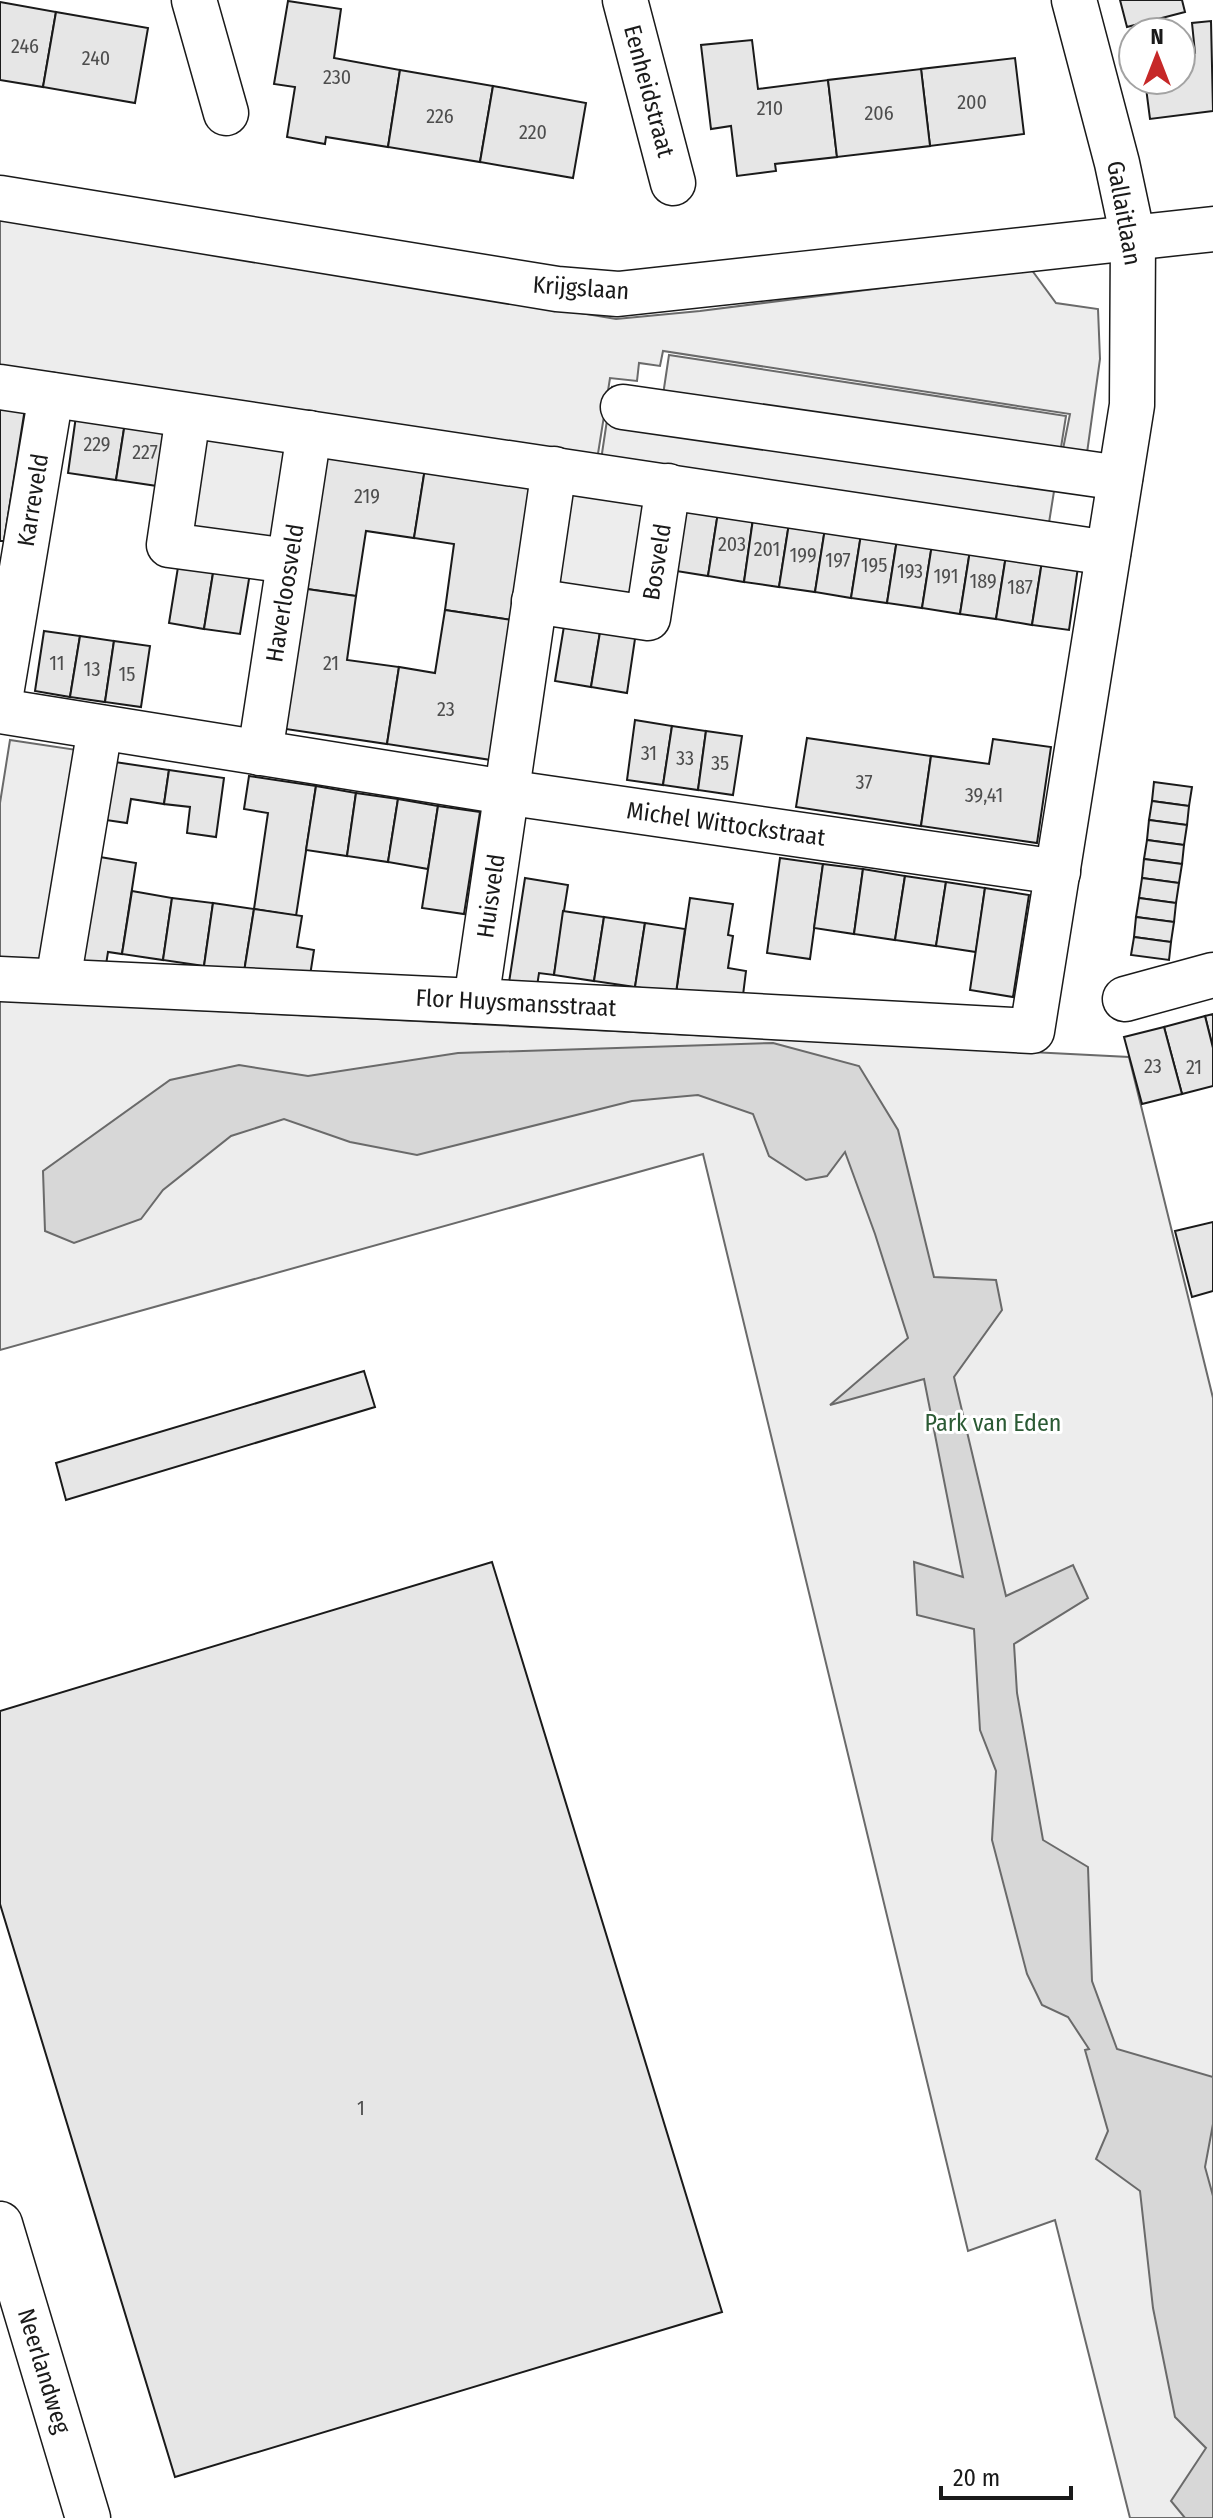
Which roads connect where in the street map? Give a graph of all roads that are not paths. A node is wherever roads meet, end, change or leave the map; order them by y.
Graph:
1 (194, 0) edge
2 (625, 0) edge
3 (1074, 0) edge
4 (226, 113) dead end
5 (673, 183) dead end
6 (0, 198) edge
7 (1213, 229) edge
8 (1133, 238) junction
9 (0, 387) edge
10 (51, 395) junction
11 (623, 407) dead end
12 (188, 416) junction
13 (309, 433) junction
14 (554, 469) junction
15 (1120, 478) junction
16 (668, 486) junction
17 (1108, 553) junction
18 (289, 561) junction
19 (534, 601) junction
20 (0, 700) edge
21 (0, 711) edge
22 (100, 728) junction
23 (260, 753) junction
24 (505, 792) junction
25 (1058, 872) junction
26 (1213, 975) edge
27 (0, 979) edge
28 (58, 981) junction
29 (1125, 999) dead end
30 (476, 1001) junction
31 (0, 2224) edge
32 (88, 2518) edge

1 - 4 street
2 - 5 street, Eenheidstraat
3 - 8 street, Gallaitlaan
6 - 8 street, Krijgslaan
7 - 8 street, Krijgslaan
8 - 15 street, Gallaitlaan
9 - 10 street
10 - 12 street
10 - 20 street, Karreveld
11 - 15 street
12 - 13 street
12 - 18 street
13 - 14 street
13 - 18 street, Haverloosveld
14 - 16 street
14 - 19 street
15 - 17 street
16 - 17 street
16 - 19 street, Bosveld
17 - 25 street
18 - 23 street, Haverloosveld
19 - 24 street
21 - 22 street, Michel Wittockstraat
22 - 23 street, Michel Wittockstraat
22 - 28 street
23 - 24 street, Michel Wittockstraat
24 - 25 street, Michel Wittockstraat
24 - 30 street, Huisveld
25 - 30 street, Flor Huysmansstraat
26 - 29 street
27 - 28 street, Flor Huysmansstraat
28 - 30 street, Flor Huysmansstraat
31 - 32 street, Neerlandweg

